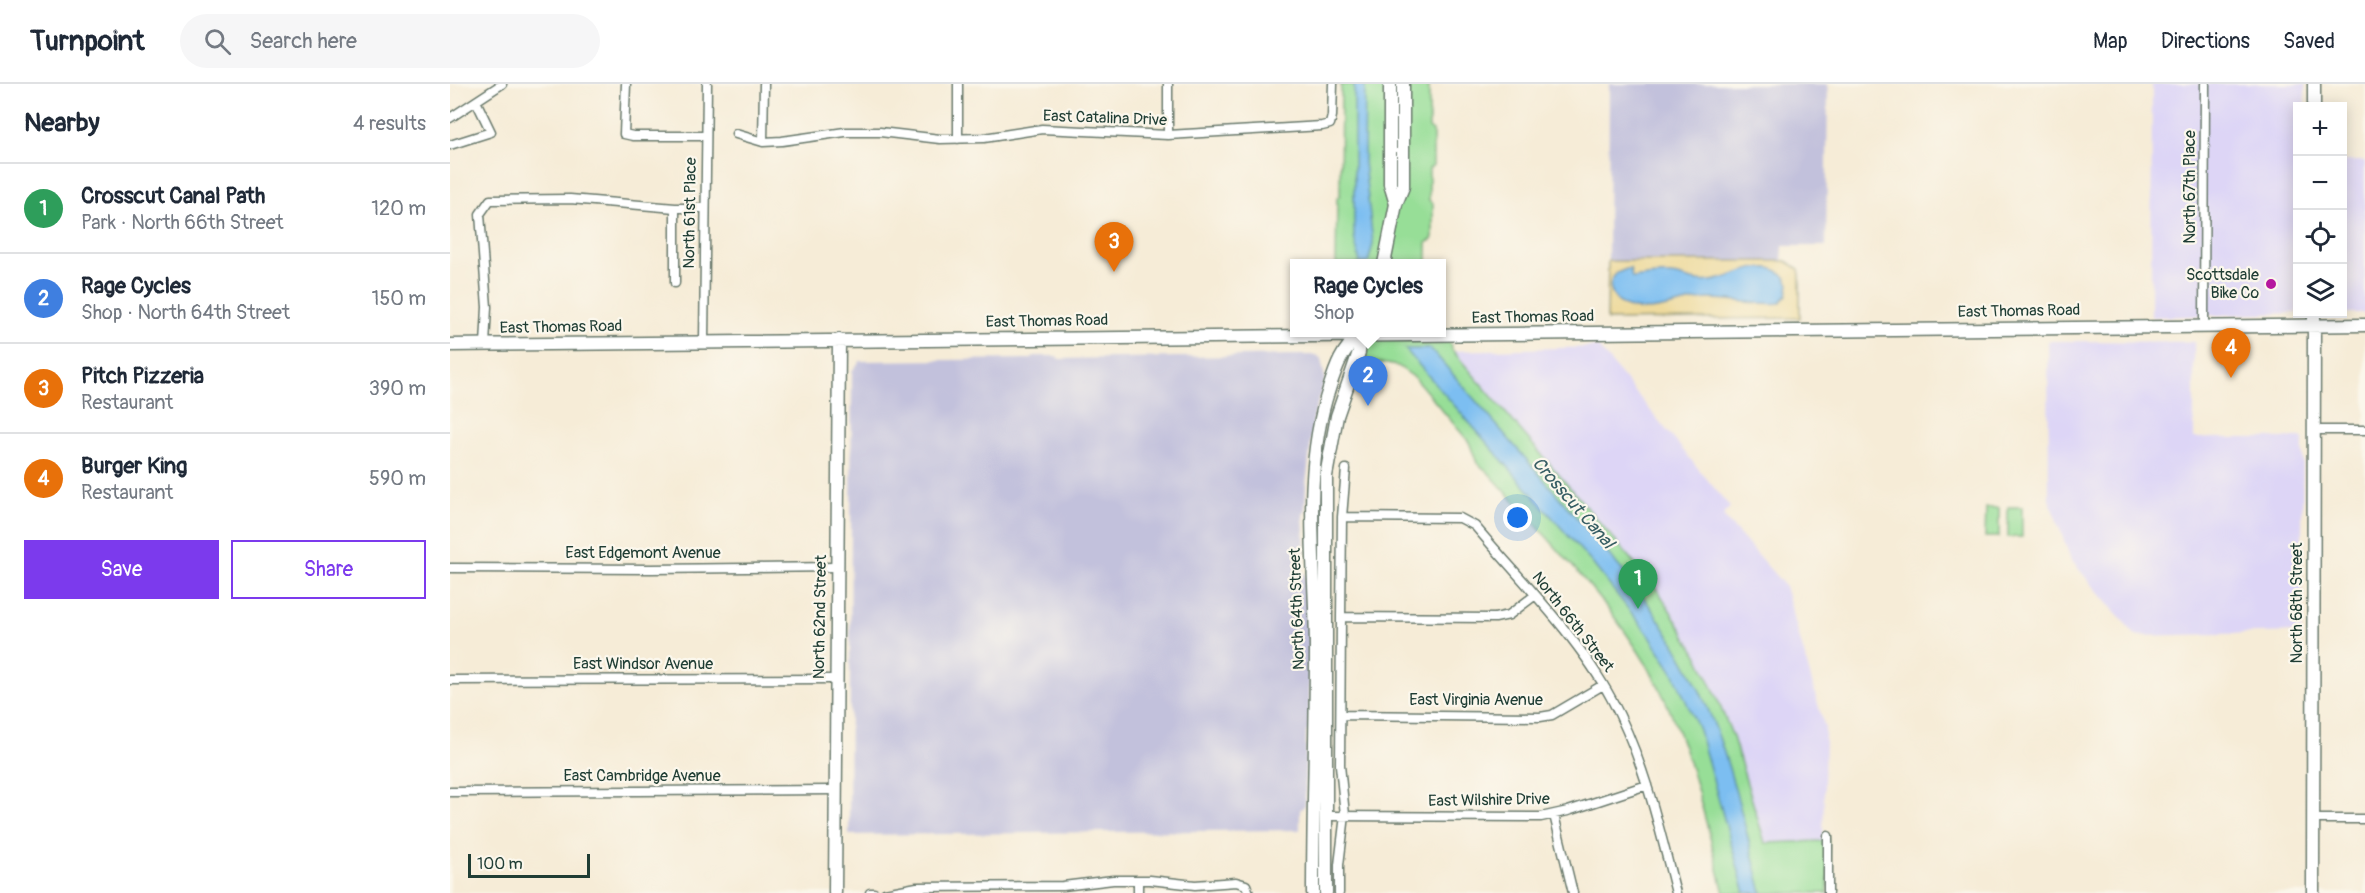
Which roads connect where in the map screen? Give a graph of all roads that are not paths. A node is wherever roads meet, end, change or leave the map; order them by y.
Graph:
1 (502, 84) edge
2 (626, 84) edge
3 (707, 84) edge
4 (764, 84) edge
5 (958, 84) edge
6 (1168, 84) edge
7 (1333, 84) edge
8 (1390, 84) edge
9 (1403, 84) edge
10 (2205, 84) edge
11 (2314, 84) edge
12 (476, 102) junction
13 (2314, 102) edge
14 (450, 118) edge
15 (736, 134) dead end
16 (1168, 135) junction
17 (706, 136) junction
18 (958, 139) junction
19 (763, 142) junction
20 (450, 145) edge
21 (1396, 204) junction
22 (675, 208) junction
23 (705, 208) junction
24 (1385, 259) edge
25 (675, 283) dead end
26 (2314, 320) edge
27 (2365, 325) edge
28 (2204, 326) junction
29 (1290, 335) edge
30 (1446, 335) edge
31 (1358, 337) edge
32 (1361, 337) edge
33 (839, 340) junction
34 (704, 342) junction
35 (450, 345) edge
36 (485, 345) junction
37 (2314, 430) junction
38 (2365, 430) edge
39 (1346, 469) dead end
40 (1312, 500) junction
41 (1325, 501) junction
42 (1342, 517) junction
43 (837, 567) junction
44 (450, 568) edge
45 (1534, 596) junction
46 (1341, 617) junction
47 (836, 679) junction
48 (450, 680) edge
49 (1603, 684) junction
50 (1341, 715) junction
51 (1647, 785) junction
52 (835, 789) junction
53 (450, 792) edge
54 (1345, 815) junction
55 (1554, 815) junction
56 (1313, 816) junction
57 (1327, 816) junction
58 (2313, 819) junction
59 (2365, 819) edge
60 (1828, 836) dead end
61 (1138, 880) junction
62 (835, 893) edge
63 (885, 893) edge
64 (1138, 893) edge
65 (1249, 893) edge
66 (1312, 893) edge
67 (1326, 893) edge
68 (1339, 893) edge
69 (1573, 893) edge
70 (1676, 893) edge
71 (1828, 893) edge
72 (2313, 893) edge

1 - 12 street
2 - 17 street
3 - 17 street, North 61st Place
4 - 19 street
5 - 18 street
6 - 16 street
7 - 16 street, East Catalina Drive
8 - 21 main road
9 - 21 main road
10 - 28 street, North 67th Place
11 - 13 main road
12 - 14 street
12 - 20 street
15 - 19 street, East Catalina Drive
16 - 18 street, East Catalina Drive
17 - 23 street, North 61st Place
18 - 19 street, East Catalina Drive
21 - 24 main road
22 - 23 street
22 - 25 street
22 - 36 street
23 - 34 street, North 61st Place
26 - 27 main road, East Thomas Road
26 - 28 main road, East Thomas Road
26 - 37 main road, North 68th Street
28 - 30 main road, East Thomas Road
29 - 33 main road, East Thomas Road
31 - 40 main road, North 64th Street
32 - 41 main road, North 64th Street
33 - 34 main road, East Thomas Road
33 - 43 main road, North 62nd Street
34 - 36 main road, East Thomas Road
35 - 36 main road, East Thomas Road
37 - 38 street
37 - 58 main road, North 68th Street
39 - 42 street
40 - 41 main road
40 - 56 main road, North 64th Street
41 - 57 main road, North 64th Street
42 - 45 street, North 66th Street
42 - 46 street
43 - 44 street, East Edgemont Avenue
43 - 47 main road, North 62nd Street
45 - 46 street
45 - 49 street, North 66th Street
46 - 50 street
47 - 48 street, East Windsor Avenue
47 - 52 main road, North 62nd Street
49 - 50 street, East Virginia Avenue
49 - 51 street, North 66th Street
50 - 54 street
51 - 55 street, East Wilshire Drive
51 - 70 street, North 66th Street
52 - 53 street, East Cambridge Avenue
52 - 62 main road, North 62nd Street
54 - 55 street, East Wilshire Drive
54 - 57 street, East Wilshire Drive
54 - 68 street
55 - 69 street
56 - 57 main road
56 - 66 main road, North 64th Street
57 - 67 main road, North 64th Street
58 - 59 street
58 - 72 main road, North 68th Street
60 - 71 street
61 - 63 street
61 - 64 street
61 - 65 street

